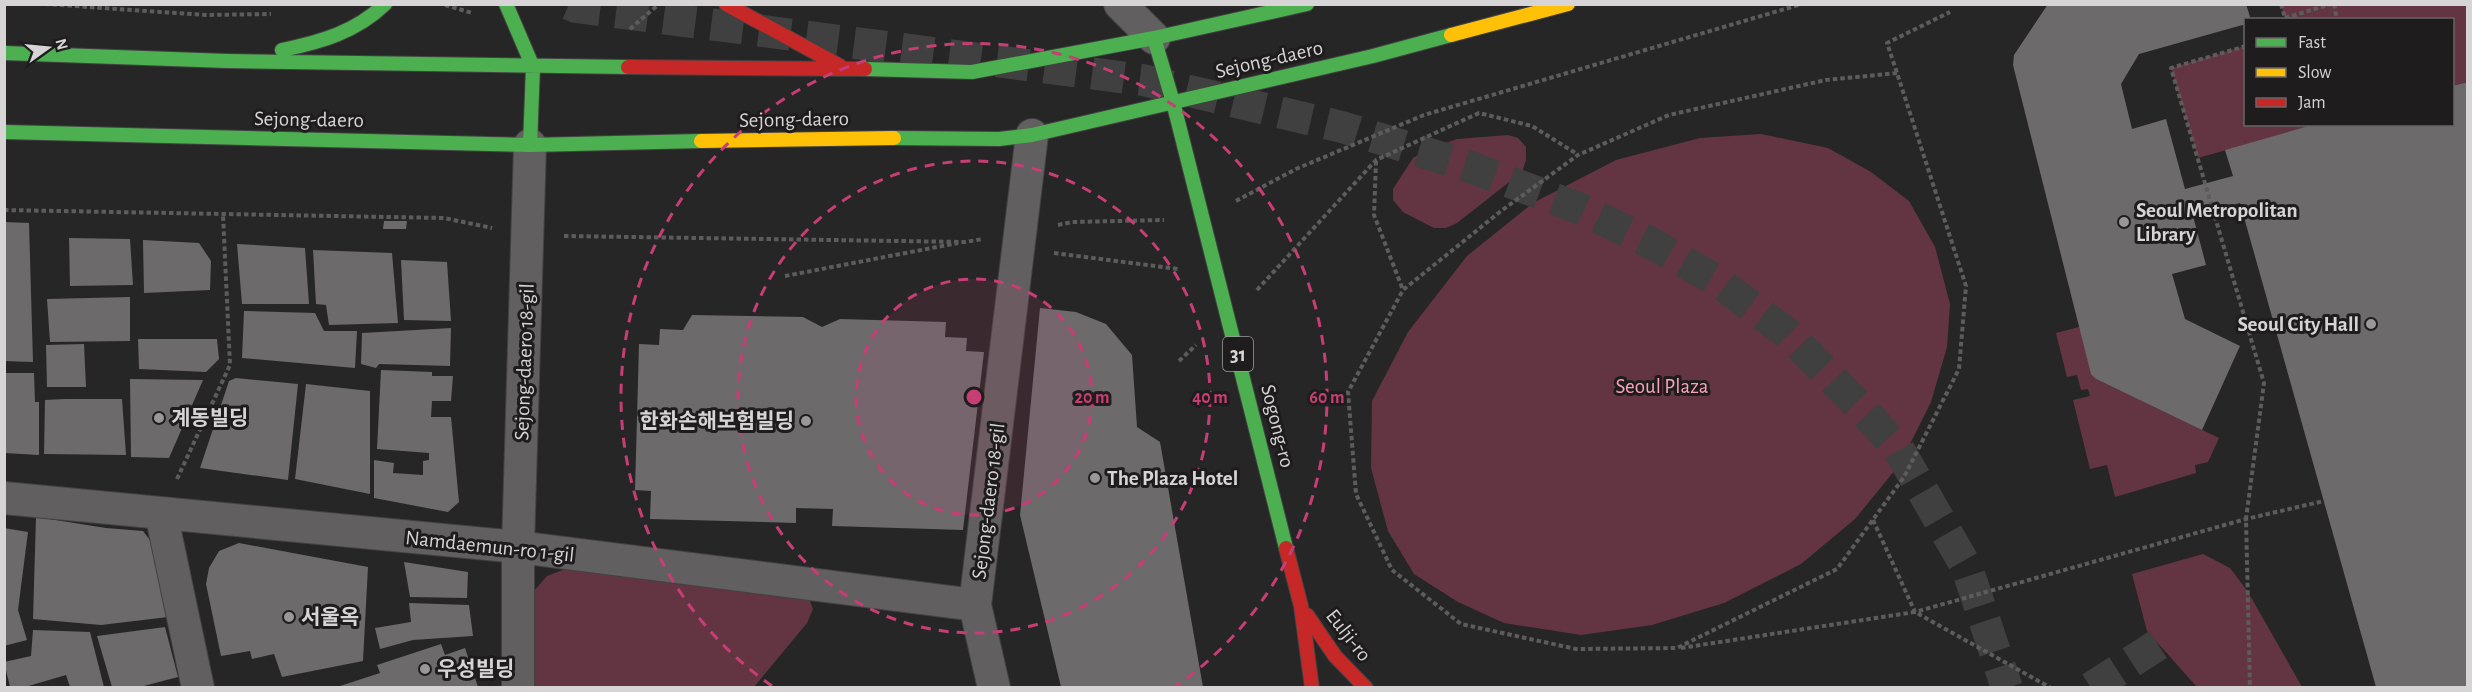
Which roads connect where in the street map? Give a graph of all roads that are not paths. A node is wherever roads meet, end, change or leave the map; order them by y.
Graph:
1 (385, 4) edge
2 (506, 4) edge
3 (726, 4) edge
4 (1120, 4) edge
5 (1307, 4) edge
6 (1568, 4) edge
7 (1154, 38) junction
8 (4, 53) edge
9 (227, 61) junction
10 (533, 67) junction
11 (844, 68) junction
12 (1173, 102) junction
13 (4, 132) edge
14 (1032, 135) junction
15 (530, 145) junction
16 (4, 498) edge
17 (161, 513) junction
18 (518, 547) junction
19 (975, 605) junction
20 (1302, 606) junction
21 (198, 687) edge
22 (518, 687) edge
23 (994, 687) edge
24 (1312, 687) edge
25 (1366, 687) edge

1 - 9 main road
2 - 10 main road
3 - 11 main road
4 - 7 street
5 - 7 main road
6 - 12 main road, Sejong-daero
7 - 11 main road
7 - 12 main road, Sogong-ro / 31
8 - 9 main road
9 - 10 main road
10 - 11 main road
10 - 15 main road
12 - 14 main road, Sejong-daero
12 - 20 main road, Sogong-ro / 31
13 - 15 main road, Sejong-daero
14 - 15 main road, Sejong-daero
14 - 19 street, Sejong-daero 18-gil
15 - 18 street, Sejong-daero 18-gil
16 - 17 street, Namdaemun-ro 1-gil
17 - 18 street, Namdaemun-ro 1-gil
17 - 21 street
18 - 19 street, Namdaemun-ro 1-gil
18 - 22 street, Sejong-daero 18-gil
19 - 23 street, Sejong-daero 18-gil
20 - 24 main road, Sogong-ro / 31
20 - 25 main road, Eulji-ro

